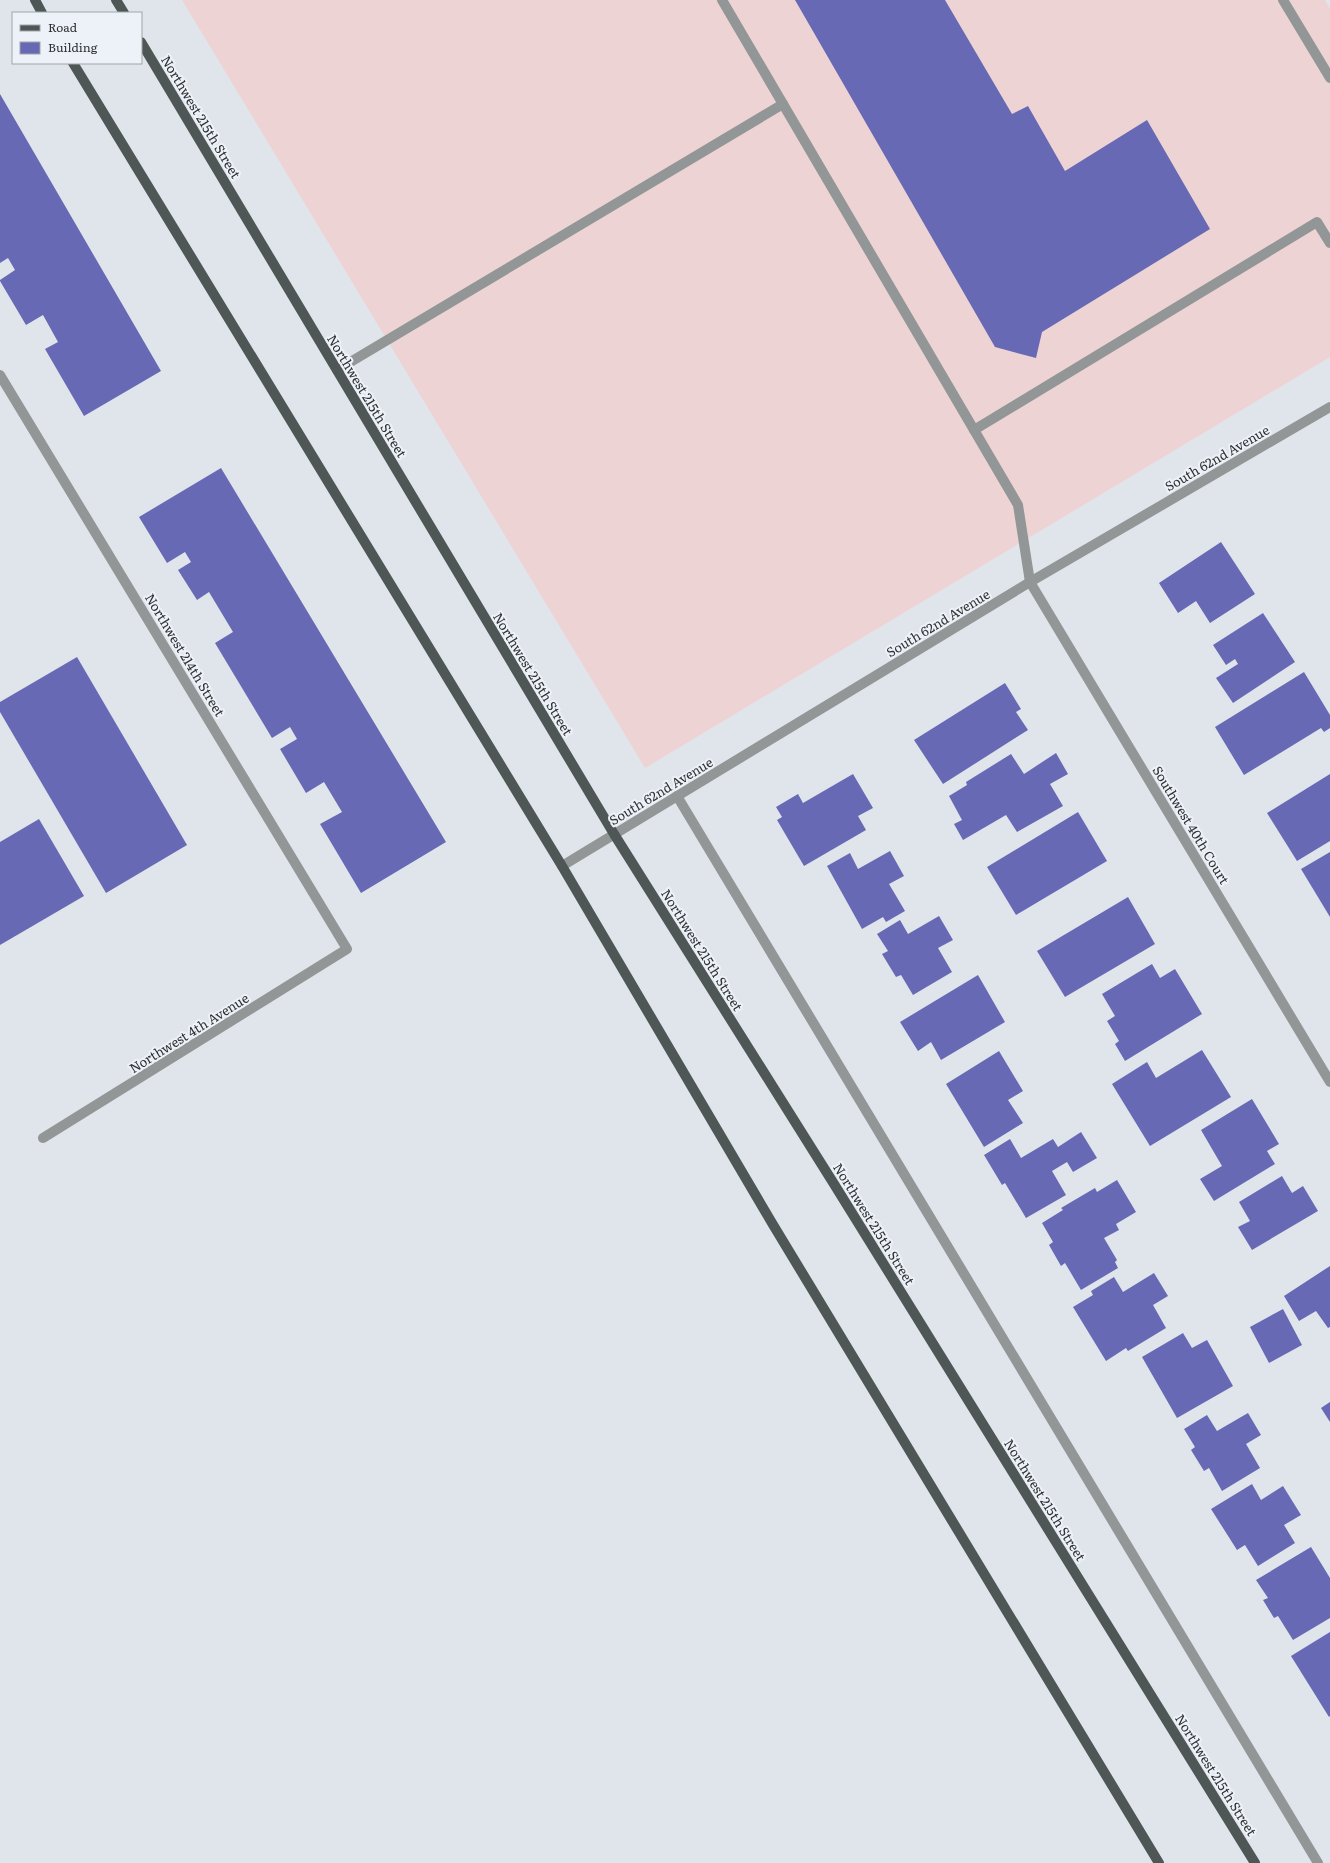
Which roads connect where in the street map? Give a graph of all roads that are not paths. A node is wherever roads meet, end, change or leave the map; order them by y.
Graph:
1 (34, 0) edge
2 (116, 0) edge
3 (722, 0) edge
4 (1283, 0) edge
5 (41, 12) edge
6 (123, 12) edge
7 (142, 44) edge
8 (74, 64) edge
9 (1330, 78) edge
10 (783, 104) junction
11 (1330, 243) edge
12 (337, 370) junction
13 (0, 375) edge
14 (1330, 407) edge
15 (974, 430) junction
16 (1030, 582) junction
17 (677, 796) junction
18 (614, 834) junction
19 (562, 866) junction
20 (347, 949) joint
21 (1330, 1082) edge
22 (44, 1138) dead end
23 (1159, 1863) edge
24 (1255, 1863) edge
25 (1318, 1863) edge

1 - 5 main road
2 - 6 main road
3 - 10 street
4 - 9 street
7 - 12 main road, Northwest 215th Street
8 - 19 main road
10 - 12 street
10 - 15 street
11 - 15 street
12 - 18 main road, Northwest 215th Street
13 - 20 street, Northwest 214th Street
14 - 16 street, South 62nd Avenue
15 - 16 street
16 - 17 street, South 62nd Avenue
16 - 21 street, Southwest 40th Court
17 - 18 street, South 62nd Avenue
17 - 25 street
18 - 19 street, South 62nd Avenue
18 - 24 main road, Northwest 215th Street
19 - 23 main road
20 - 22 street, Northwest 4th Avenue

